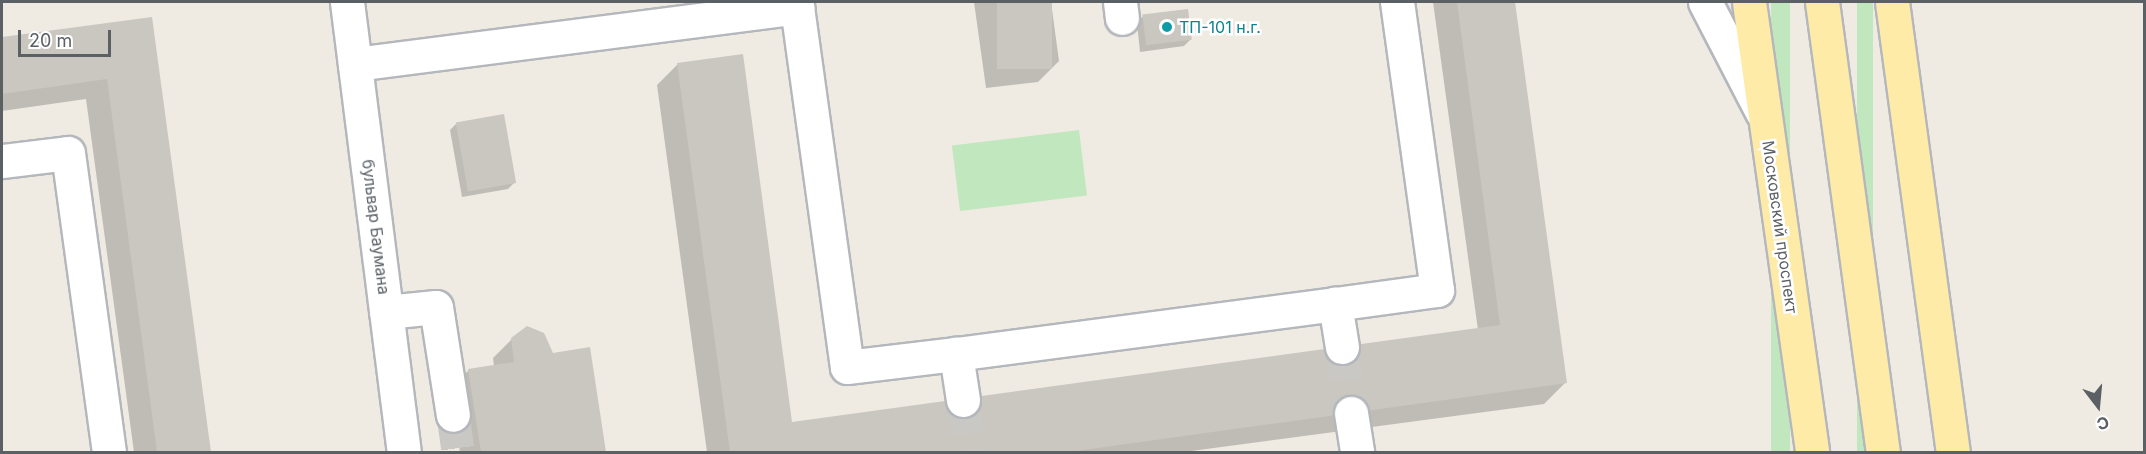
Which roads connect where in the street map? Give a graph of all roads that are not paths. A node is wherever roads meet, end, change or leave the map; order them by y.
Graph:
1 (347, 2) edge
2 (1397, 2) edge
3 (1705, 2) edge
4 (1749, 2) edge
5 (1822, 2) edge
6 (1892, 2) edge
7 (355, 64) junction
8 (1764, 116) junction
9 (2, 162) edge
10 (1335, 304) junction
11 (386, 312) junction
12 (1342, 347) tunnel mouth
13 (956, 354) junction
14 (963, 400) tunnel mouth
15 (1352, 413) tunnel mouth
16 (453, 415) tunnel mouth
17 (1806, 452) edge
18 (109, 453) edge
19 (404, 453) edge
20 (1357, 453) edge
21 (1882, 453) edge
22 (1953, 453) edge

1 - 7 street, бульвар Баумана
2 - 10 street
3 - 8 street
4 - 8 main road, Московский проспект
5 - 21 main road
6 - 22 main road
7 - 11 street, бульвар Баумана
7 - 13 street
8 - 17 main road, Московский проспект
9 - 18 street
10 - 12 street
10 - 13 street
11 - 16 street
11 - 19 street, бульвар Баумана
13 - 14 street
15 - 20 street

